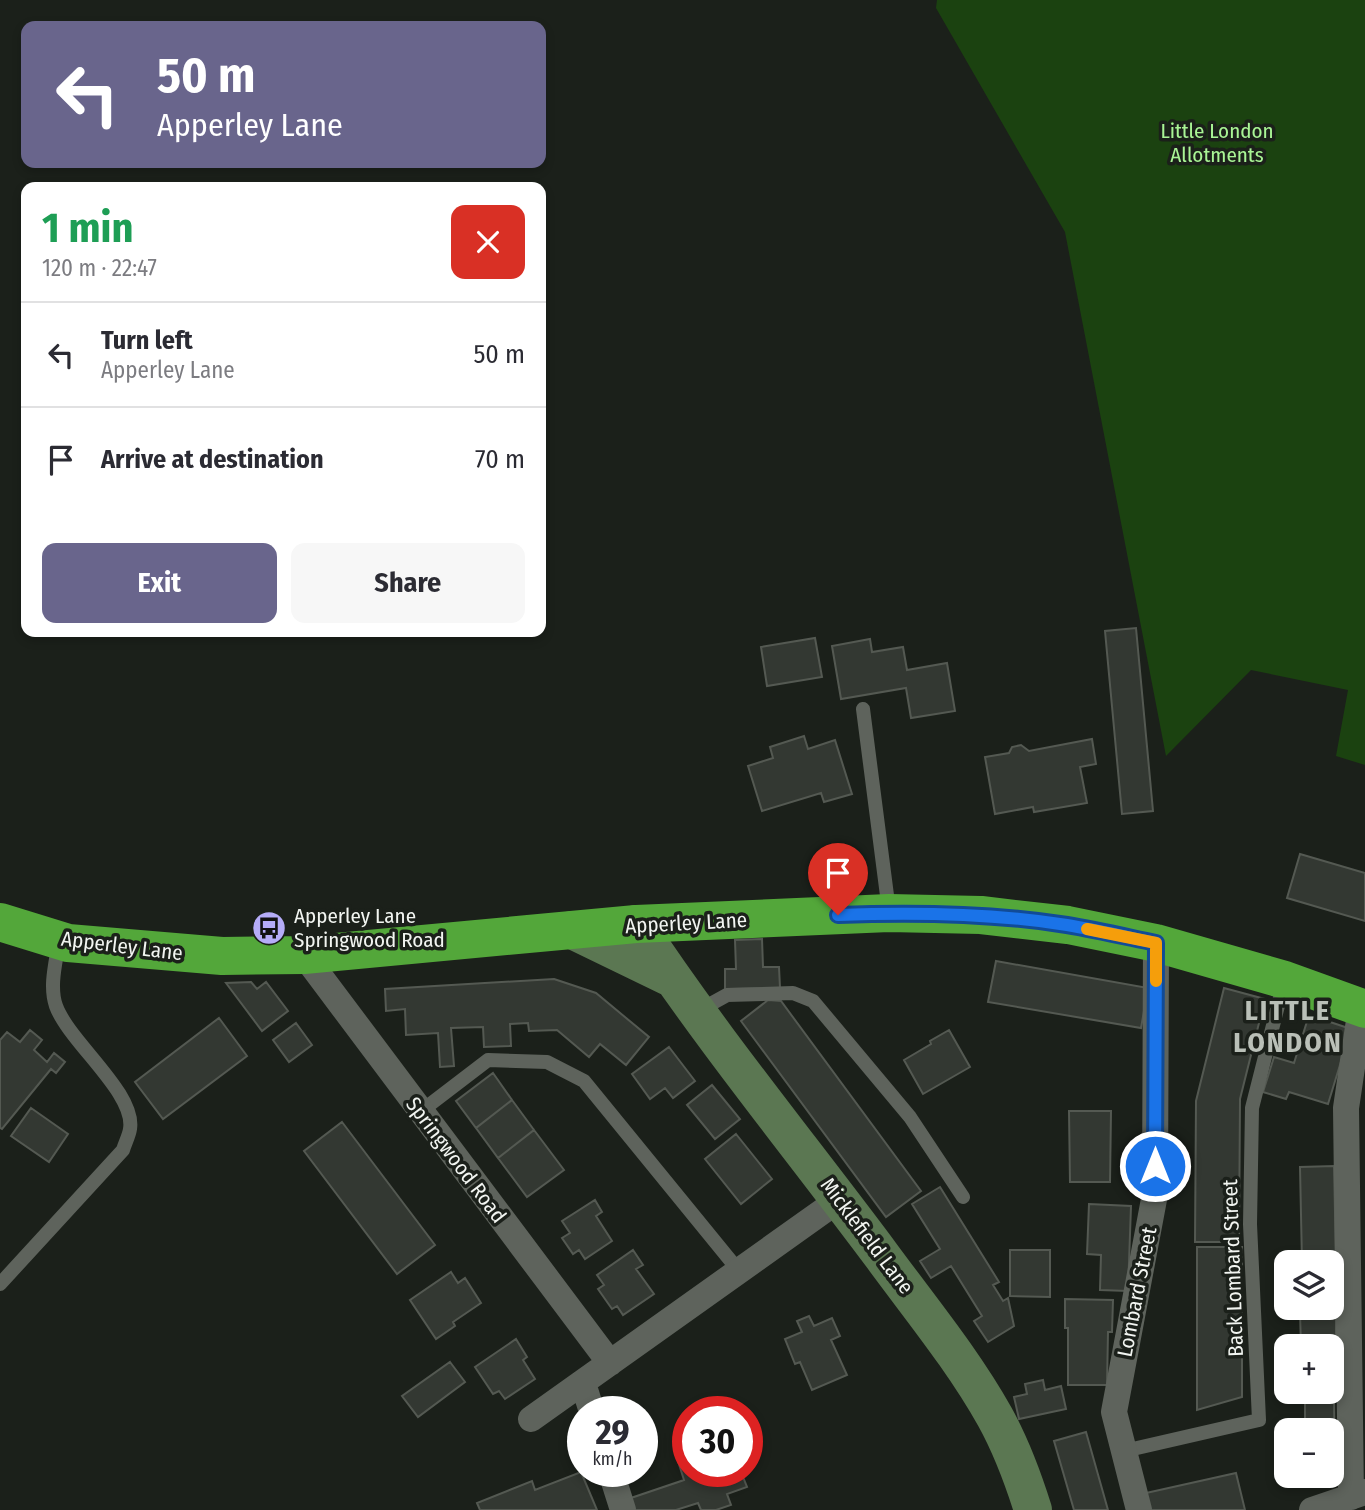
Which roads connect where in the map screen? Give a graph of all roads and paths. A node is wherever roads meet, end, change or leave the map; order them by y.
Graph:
1 (863, 709) dead end
2 (889, 913) junction
3 (0, 922) edge
4 (636, 924) junction
5 (572, 930) junction
6 (59, 940) junction
7 (1156, 943) junction
8 (304, 955) junction
9 (673, 979) junction
10 (1285, 980) junction
11 (1363, 1008) edge
12 (697, 1012) junction
13 (420, 1112) junction
14 (963, 1197) dead end
15 (840, 1199) junction
16 (739, 1271) junction
17 (0, 1284) edge
18 (610, 1363) junction
19 (583, 1383) junction
20 (587, 1396) edge
21 (531, 1419) dead end
22 (1124, 1451) junction
23 (616, 1487) edge
24 (1358, 1494) edge
25 (623, 1510) edge
26 (1033, 1510) edge
27 (1139, 1510) edge
28 (1312, 1510) edge

1 - 2 lane
2 - 4 highway, Apperley Lane
2 - 7 highway, Apperley Lane
3 - 6 highway, Apperley Lane
4 - 5 highway, Apperley Lane
4 - 9 main road, Micklefield Lane
5 - 8 highway, Apperley Lane
5 - 9 main road, Micklefield Lane
6 - 8 highway, Apperley Lane
6 - 17 lane
7 - 10 highway, Apperley Lane
7 - 22 street, Lombard Street
8 - 13 street, Springwood Road
9 - 12 main road, Micklefield Lane
10 - 11 highway, Apperley Lane
10 - 22 lane, Back Lombard Street
11 - 24 street
12 - 14 lane
12 - 15 main road, Micklefield Lane
13 - 16 lane
13 - 18 street, Springwood Road
15 - 16 street
15 - 26 main road, Micklefield Lane
16 - 18 street
18 - 19 street
19 - 20 street
19 - 21 street
22 - 27 street, Lombard Street
23 - 25 street
24 - 28 street

